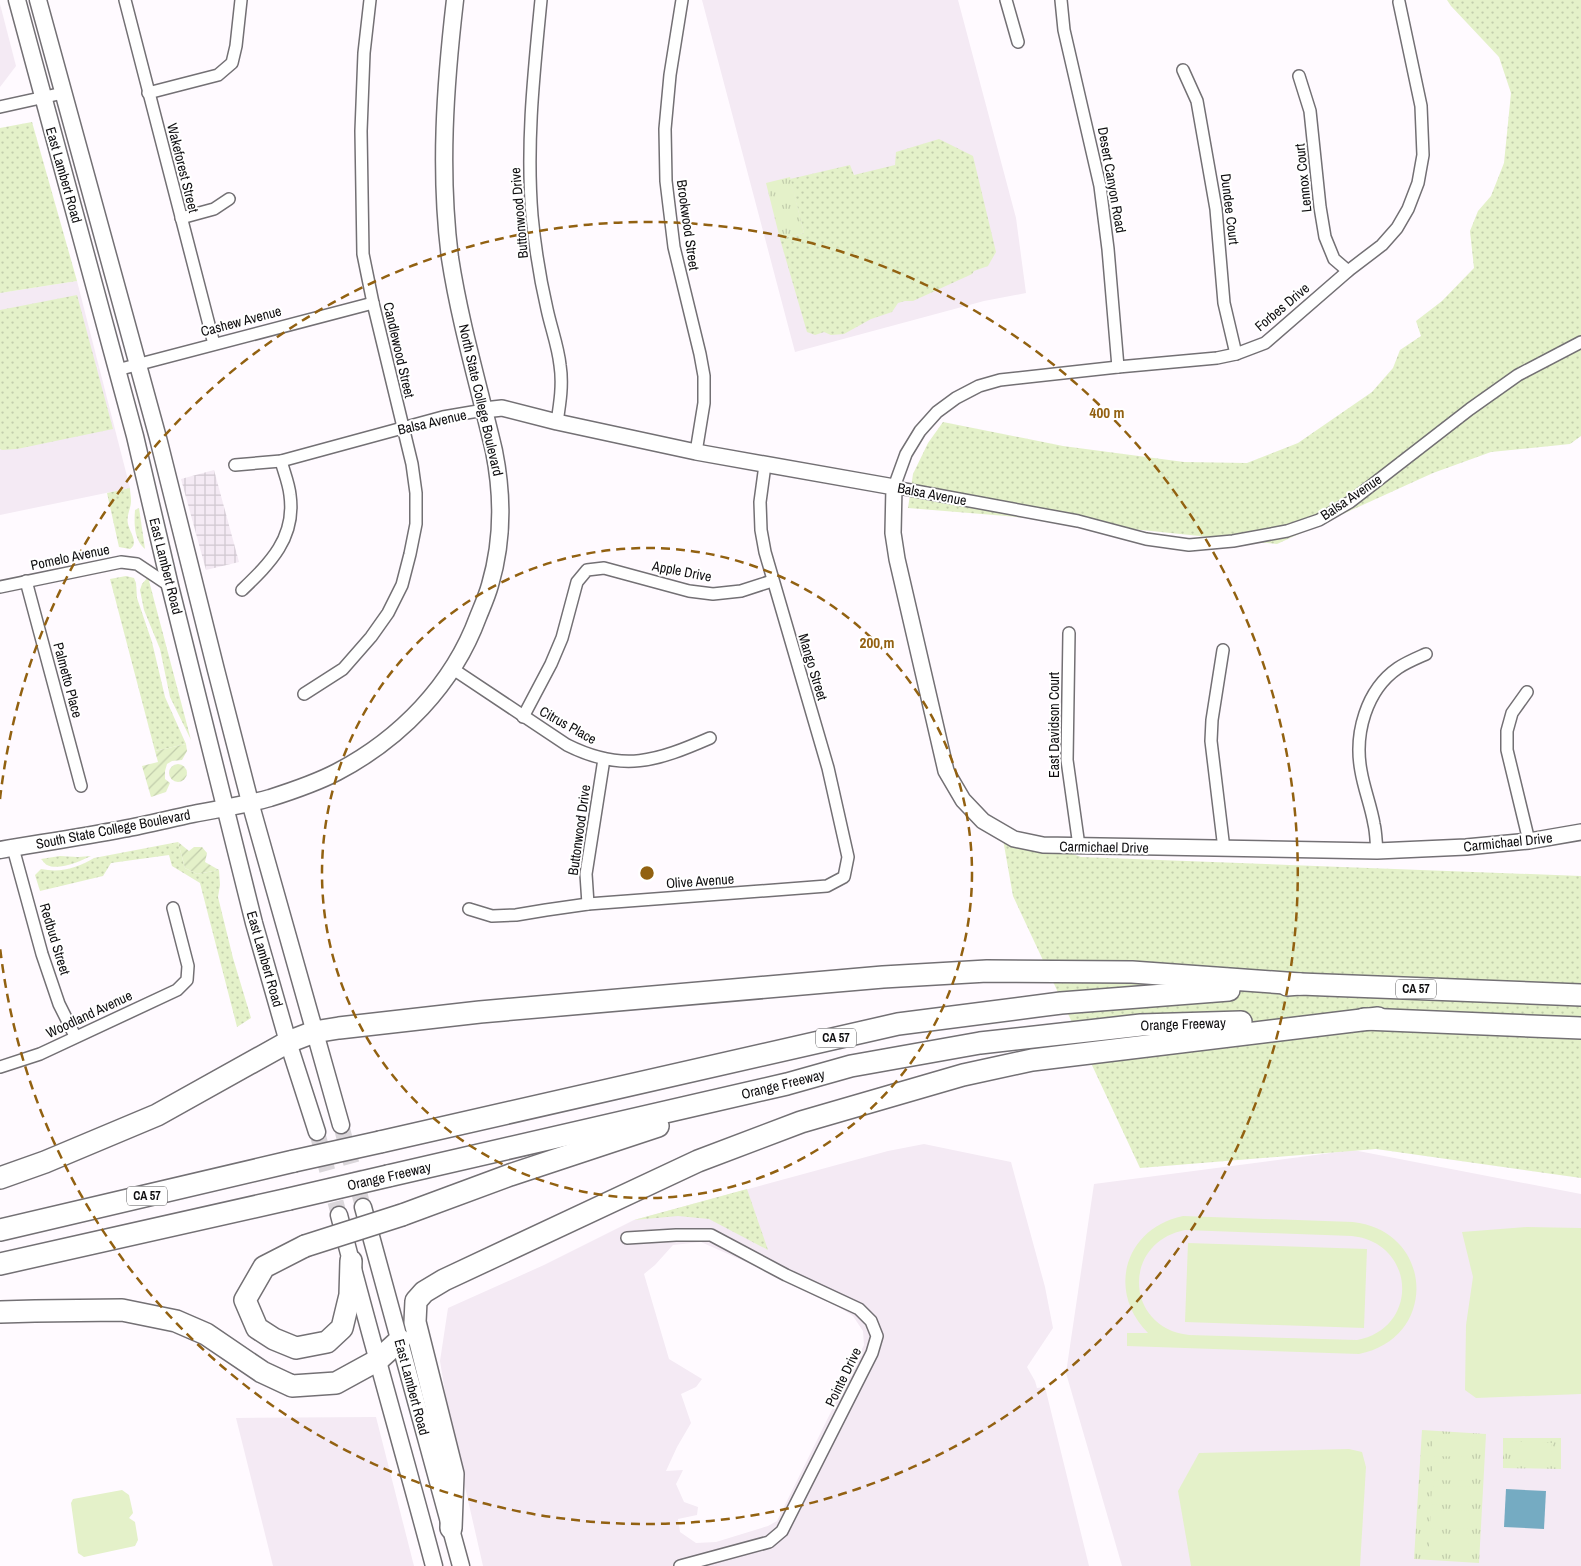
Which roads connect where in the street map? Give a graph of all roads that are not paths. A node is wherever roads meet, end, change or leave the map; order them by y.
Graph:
1 (17, 0) edge
2 (38, 0) edge
3 (125, 0) edge
4 (241, 0) edge
5 (370, 0) edge
6 (455, 0) edge
7 (541, 0) edge
8 (682, 0) edge
9 (1006, 0) edge
10 (1061, 0) edge
11 (1399, 2) dead end
12 (1018, 42) dead end
13 (1183, 70) dead end
14 (1299, 76) dead end
15 (63, 93) junction
16 (148, 93) junction
17 (42, 98) junction
18 (0, 107) edge
19 (229, 200) dead end
20 (180, 218) junction
21 (1348, 271) junction
22 (373, 303) junction
23 (1581, 342) edge
24 (214, 344) junction
25 (1236, 354) junction
26 (137, 364) junction
27 (1118, 367) junction
28 (117, 370) junction
29 (484, 410) junction
30 (558, 422) junction
31 (403, 428) junction
32 (696, 452) junction
33 (281, 461) junction
34 (235, 465) dead end
35 (766, 465) junction
36 (894, 487) junction
37 (26, 581) junction
38 (772, 581) junction
39 (170, 586) junction
40 (0, 587) edge
41 (242, 590) dead end
42 (1069, 633) dead end
43 (1223, 650) dead end
44 (1426, 654) dead end
45 (452, 670) junction
46 (1528, 692) dead end
47 (304, 694) dead end
48 (523, 717) junction
49 (710, 738) dead end
50 (604, 759) junction
51 (81, 786) dead end
52 (250, 802) junction
53 (225, 808) junction
54 (1581, 832) edge
55 (1529, 841) junction
56 (1079, 846) junction
57 (7, 849) edge
58 (1224, 849) junction
59 (1377, 850) junction
60 (844, 877) joint
61 (588, 904) junction
62 (173, 908) dead end
63 (469, 909) dead end
64 (1300, 984) junction
65 (1581, 995) edge
66 (1378, 1018) junction
67 (1581, 1028) edge
68 (314, 1032) junction
69 (75, 1036) junction
70 (288, 1042) junction
71 (0, 1067) edge
72 (787, 1084) junction
73 (341, 1125) tunnel mouth
74 (317, 1132) tunnel mouth
75 (0, 1178) edge
76 (363, 1207) tunnel mouth
77 (339, 1216) tunnel mouth
78 (0, 1230) edge
79 (628, 1238) dead end
80 (351, 1261) junction
81 (0, 1264) edge
82 (0, 1312) edge
83 (400, 1340) junction
84 (378, 1360) junction
85 (451, 1528) junction
86 (434, 1566) edge
87 (461, 1566) edge
88 (680, 1566) edge

1 - 17 main road, East Lambert Road
2 - 15 main road, East Lambert Road
3 - 16 street, Wakeforest Street
4 - 16 street
5 - 22 street, Candlewood Street
6 - 29 main road, North State College Boulevard
7 - 30 street, Buttonwood Drive
8 - 32 street, Brookwood Street
9 - 12 street
10 - 27 street, Desert Canyon Road
11 - 21 street, Forbes Drive
13 - 25 street, Dundee Court
14 - 21 street, Lennox Court
15 - 17 street
15 - 26 main road, East Lambert Road
16 - 20 street, Wakeforest Street
17 - 18 street
17 - 28 main road, East Lambert Road
19 - 20 street
20 - 24 street, Wakeforest Street
21 - 25 street, Forbes Drive
22 - 24 street, Cashew Avenue
22 - 31 street, Candlewood Street
23 - 36 street, Balsa Avenue
24 - 26 street, Cashew Avenue
25 - 27 street, Forbes Drive
26 - 28 street, Cashew Avenue
26 - 52 main road, East Lambert Road
27 - 36 street, Forbes Drive
28 - 39 main road, East Lambert Road
29 - 30 street, Balsa Avenue
29 - 31 street, Balsa Avenue
29 - 45 main road, North State College Boulevard
30 - 32 street, Balsa Avenue
31 - 33 street, Balsa Avenue
31 - 47 street, Candlewood Street
32 - 35 street, Balsa Avenue
33 - 34 street, Balsa Avenue
33 - 41 street
35 - 36 street, Balsa Avenue
35 - 38 street, Mango Street
36 - 56 street, Carmichael Drive
37 - 39 street, Pomelo Avenue
37 - 40 street, Pomelo Avenue
37 - 51 street, Palmetto Place
38 - 48 street, Apple Drive
38 - 60 street, Mango Street
39 - 53 main road, East Lambert Road
42 - 56 street, East Davidson Court
43 - 58 street
44 - 59 street
45 - 48 street, Citrus Place
45 - 52 main road, North State College Boulevard
46 - 55 street
48 - 50 street, Citrus Place
49 - 50 street, Citrus Place
50 - 61 street, Buttonwood Drive
52 - 53 main road, North State College Boulevard
52 - 68 main road, East Lambert Road
53 - 57 main road, South State College Boulevard
53 - 70 main road, East Lambert Road
54 - 55 street, Carmichael Drive
55 - 59 street, Carmichael Drive
56 - 58 street, Carmichael Drive
57 - 69 street, Redbud Street
58 - 59 street, Carmichael Drive
60 - 61 street, Olive Avenue
61 - 63 street, Olive Avenue
62 - 69 street, Woodland Avenue
64 - 65 highway, Orange Freeway / CA 57
64 - 68 highway
64 - 78 highway, Orange Freeway / CA 57, bridge
66 - 67 highway, Orange Freeway / CA 57
66 - 72 highway, Orange Freeway / CA 57
66 - 85 highway
68 - 70 highway
68 - 73 main road, East Lambert Road
69 - 71 street, Woodland Avenue
70 - 74 main road, East Lambert Road
70 - 75 highway
72 - 80 highway, bridge
72 - 81 highway, Orange Freeway / CA 57, bridge
76 - 83 main road, East Lambert Road
77 - 80 main road, East Lambert Road
79 - 88 street, Pointe Drive
80 - 84 main road, East Lambert Road
82 - 84 highway
83 - 84 highway
83 - 85 main road, East Lambert Road
84 - 86 main road, East Lambert Road
85 - 87 main road, East Lambert Road

